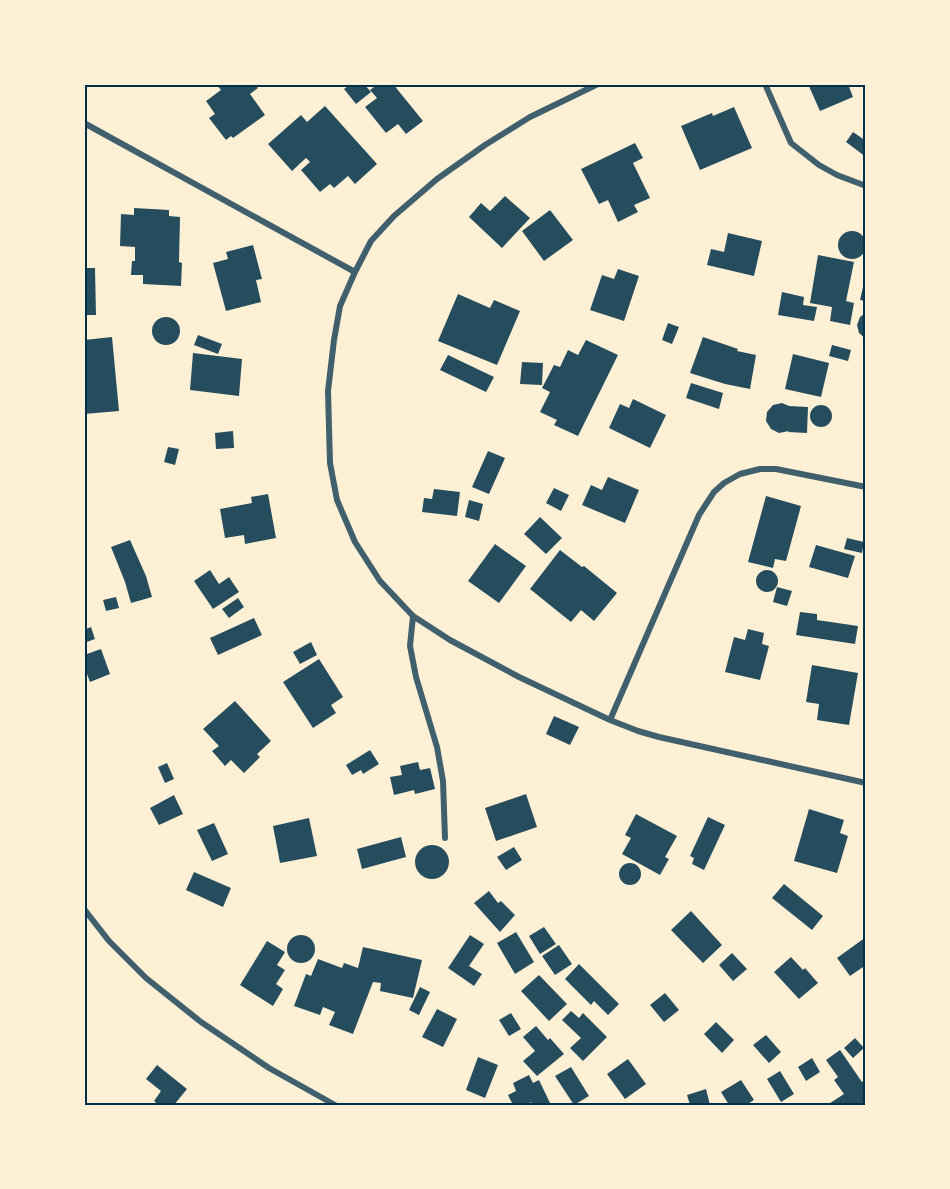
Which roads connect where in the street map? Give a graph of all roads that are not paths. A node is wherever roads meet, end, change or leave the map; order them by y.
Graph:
1 (598, 84) edge
2 (765, 84) edge
3 (84, 123) edge
4 (866, 186) edge
5 (355, 272) junction
6 (866, 487) edge
7 (413, 616) junction
8 (610, 720) junction
9 (866, 783) edge
10 (445, 838) dead end
11 (84, 909) edge
12 (335, 1105) edge

1 - 5 street
2 - 4 street
3 - 5 street
5 - 7 street
6 - 8 street
7 - 8 street
7 - 10 street
8 - 9 street
11 - 12 street

